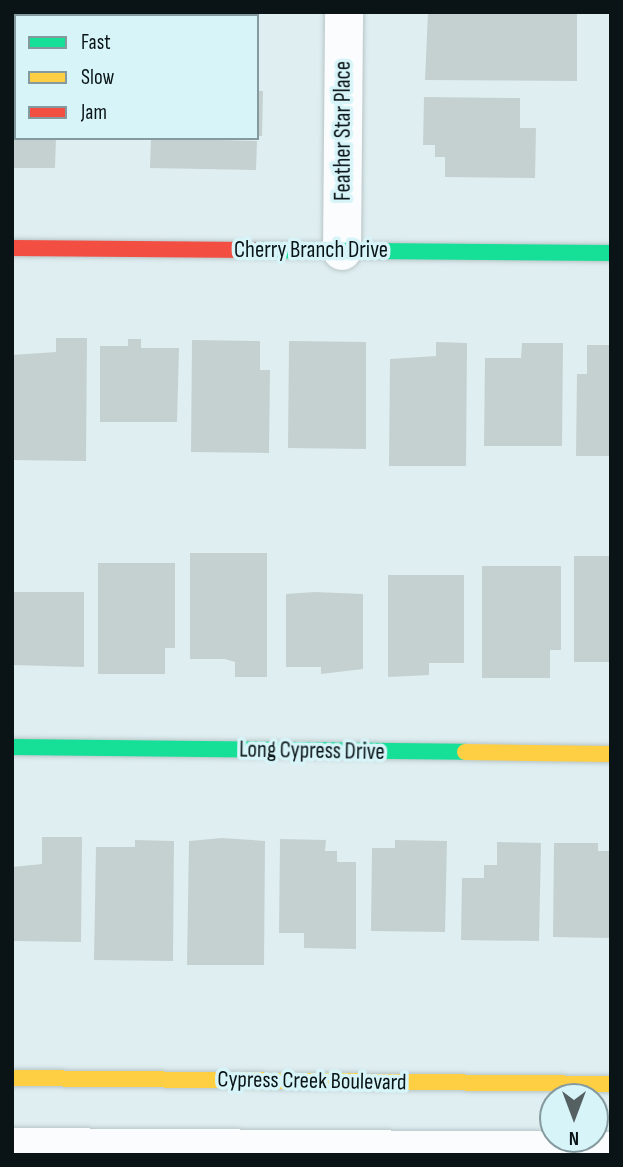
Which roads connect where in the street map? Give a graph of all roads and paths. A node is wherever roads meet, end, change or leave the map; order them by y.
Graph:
1 (344, 12) edge
2 (12, 248) edge
3 (342, 251) junction
4 (611, 253) edge
5 (12, 747) edge
6 (611, 754) edge
7 (12, 1078) edge
8 (611, 1084) edge
9 (12, 1147) edge
10 (611, 1151) edge

1 - 3 street, Feather Star Place
2 - 3 street, Cherry Branch Drive
3 - 4 street, Cherry Branch Drive
5 - 6 street, Long Cypress Drive
7 - 8 street, Cypress Creek Boulevard
9 - 10 street

